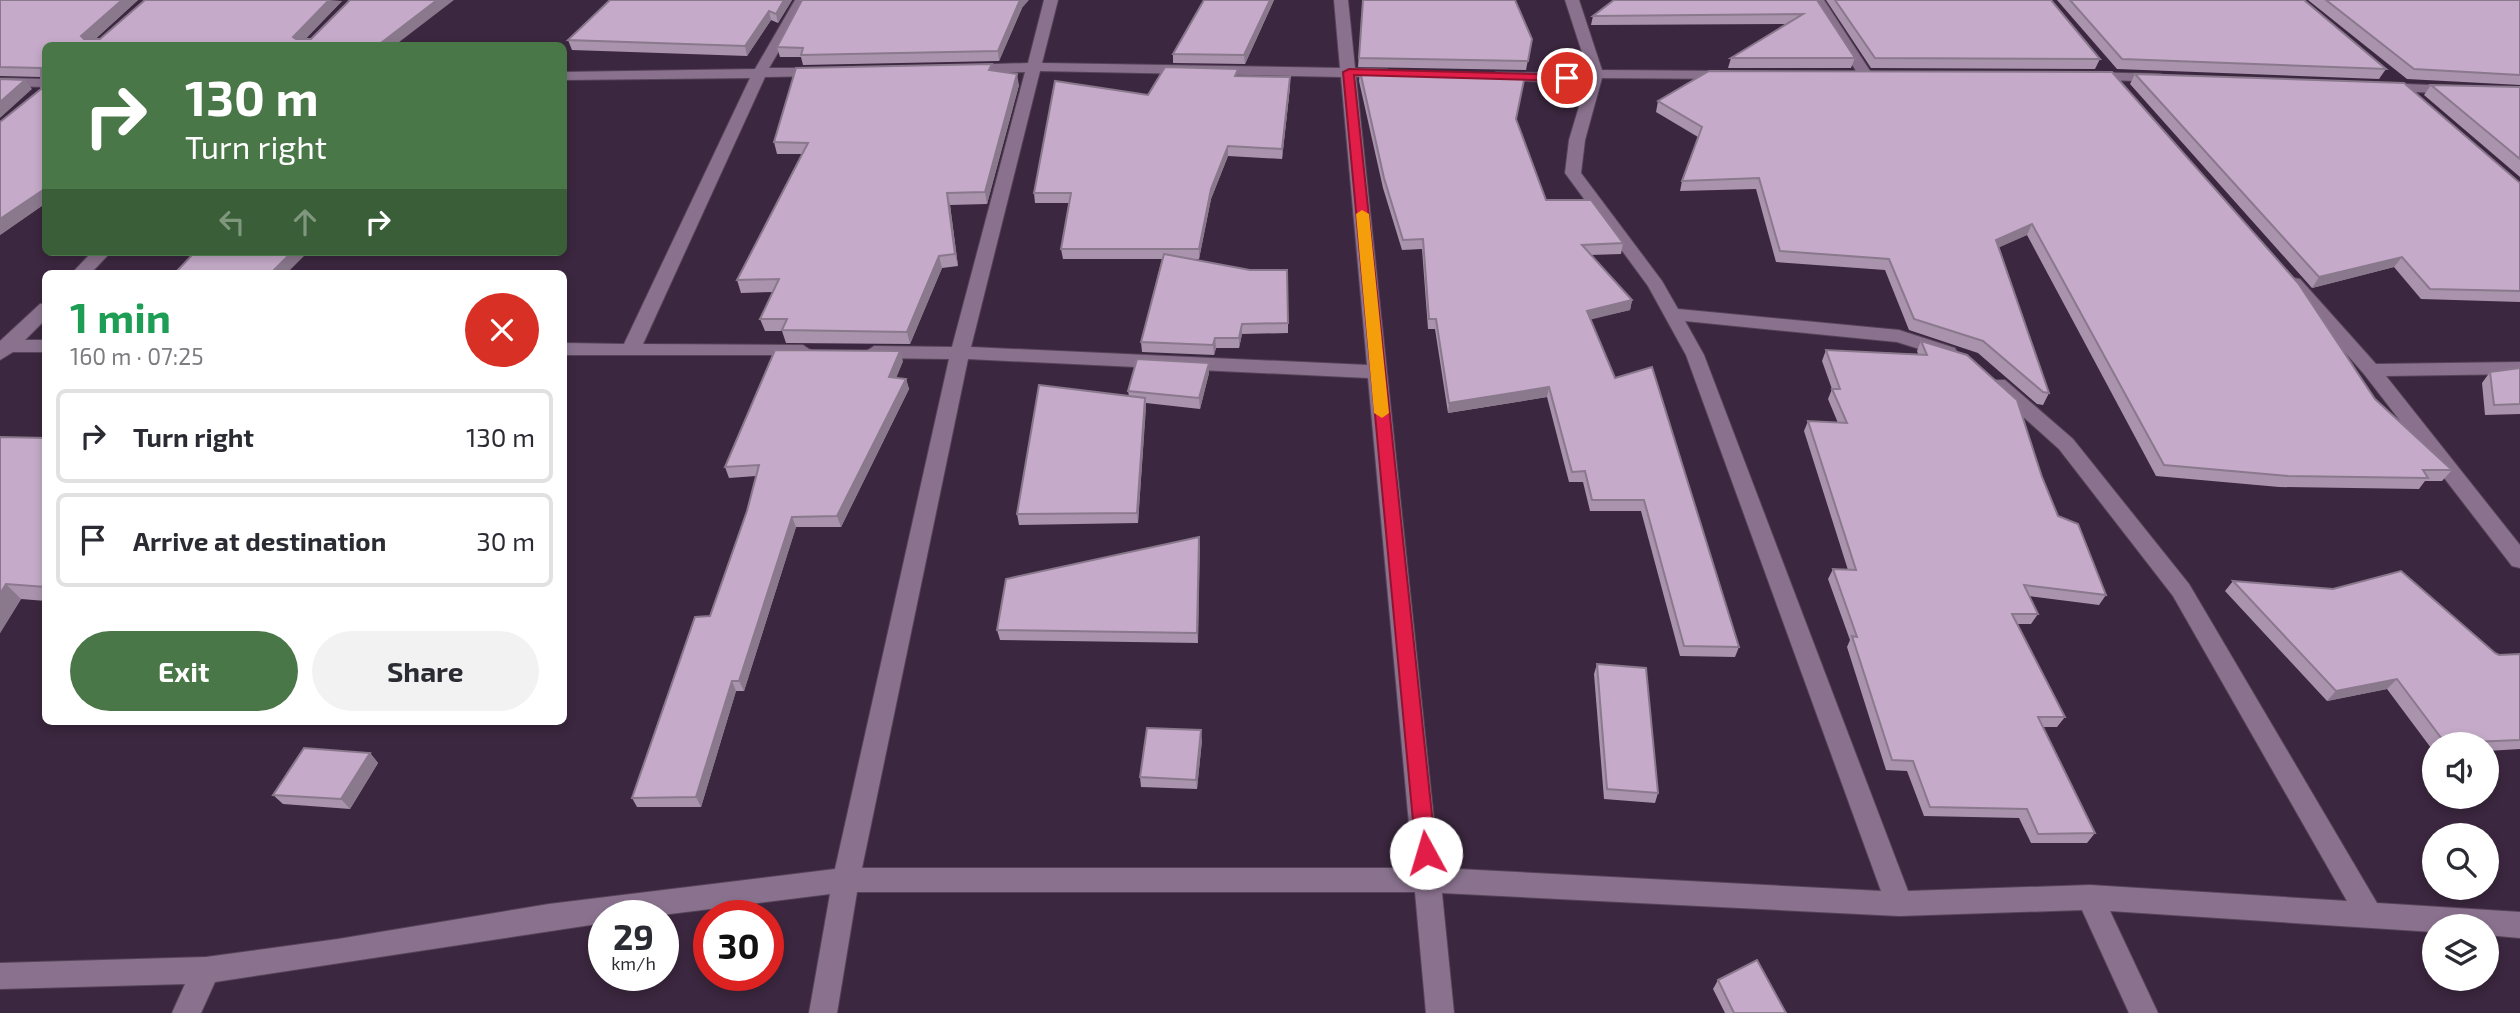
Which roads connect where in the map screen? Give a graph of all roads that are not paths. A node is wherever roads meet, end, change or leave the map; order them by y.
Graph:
1 (802, 0) edge
2 (1051, 0) edge
3 (1341, 0) edge
4 (1573, 0) edge
5 (1817, 0) edge
6 (2096, 57) edge
7 (1034, 67) junction
8 (951, 69) edge
9 (2380, 70) edge
10 (842, 72) edge
11 (1349, 72) junction
12 (759, 74) junction
13 (1403, 74) edge
14 (1745, 75) edge
15 (567, 76) edge
16 (1485, 76) edge
17 (1595, 76) junction
18 (1867, 76) edge
19 (2071, 76) edge
20 (2112, 76) junction
21 (2178, 79) edge
22 (0, 82) edge
23 (42, 83) edge
24 (2363, 86) edge
25 (2401, 87) junction
26 (2474, 90) edge
27 (2130, 97) edge
28 (2422, 104) edge
29 (98, 256) edge
30 (2278, 265) edge
31 (84, 270) edge
32 (42, 312) edge
33 (1673, 314) junction
34 (42, 345) edge
35 (3, 348) edge
36 (567, 349) edge
37 (631, 349) junction
38 (823, 351) edge
39 (850, 351) edge
40 (960, 352) junction
41 (2520, 368) edge
42 (2371, 370) junction
43 (1377, 372) junction
44 (2520, 560) edge
45 (846, 880) junction
46 (1429, 880) junction
47 (2090, 897) junction
48 (1899, 904) junction
49 (2369, 915) junction
50 (2520, 925) edge
51 (206, 970) junction
52 (0, 976) edge
53 (186, 1013) edge
54 (823, 1013) edge
55 (1440, 1013) edge
56 (2144, 1013) edge

1 - 12 street
2 - 7 street
3 - 11 street
4 - 17 street
5 - 18 street
6 - 20 street
7 - 8 street
7 - 11 street
7 - 40 street
9 - 25 street
10 - 12 street
11 - 13 street
11 - 43 street
12 - 15 street
12 - 37 street
14 - 17 street
16 - 17 street
17 - 33 street
19 - 20 street
20 - 21 street
20 - 27 street
22 - 23 street
24 - 25 street
25 - 26 street
25 - 28 street
29 - 31 street
30 - 42 street
32 - 35 street
33 - 48 street
33 - 49 street
34 - 35 street
36 - 37 street
37 - 38 street
39 - 40 street
40 - 43 street
40 - 45 street
41 - 42 street
42 - 44 street
43 - 46 street
45 - 46 street
45 - 51 street
45 - 54 street
46 - 48 street
46 - 55 street
47 - 48 street
47 - 49 street
47 - 56 street
49 - 50 street
51 - 52 street
51 - 53 street

